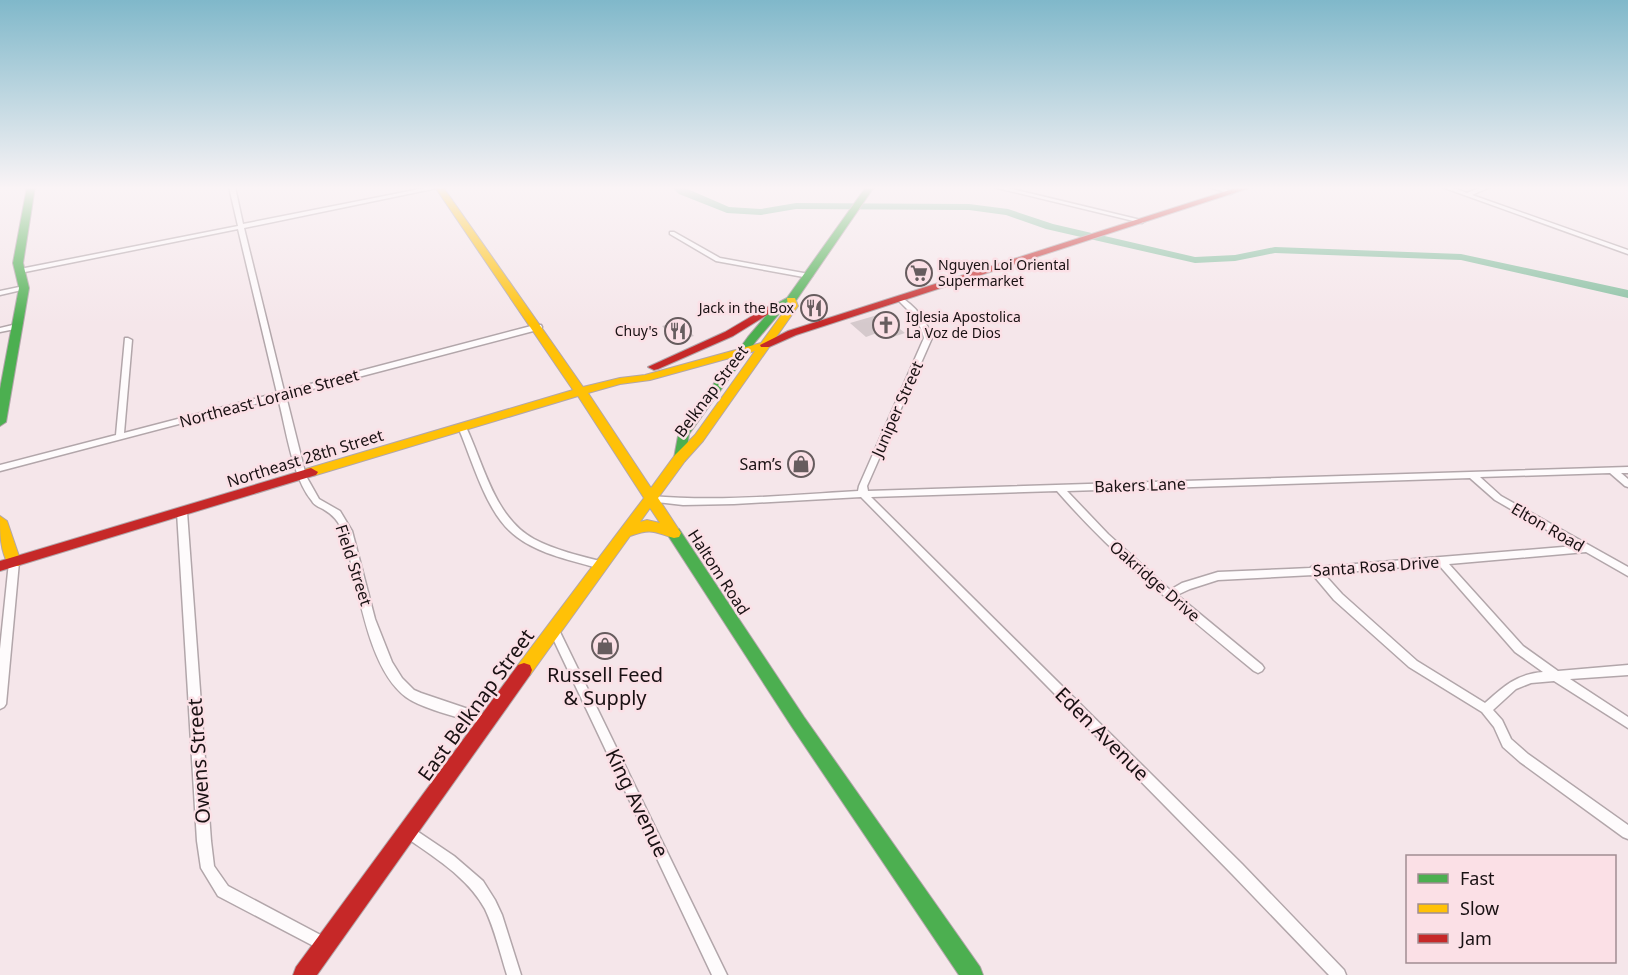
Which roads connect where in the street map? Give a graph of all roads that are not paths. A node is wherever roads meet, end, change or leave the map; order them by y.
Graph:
1 (23, 232) edge
2 (214, 232) edge
3 (243, 232) edge
4 (471, 232) edge
5 (840, 232) edge
6 (1109, 232) edge
7 (1573, 232) edge
8 (672, 233) dead end
9 (1628, 252) edge
10 (20, 271) junction
11 (805, 281) junction
12 (24, 288) junction
13 (0, 293) edge
14 (900, 299) junction
15 (790, 300) junction
16 (17, 326) junction
17 (538, 327) junction
18 (0, 330) edge
19 (774, 333) junction
20 (792, 333) junction
21 (752, 339) junction
22 (128, 340) dead end
23 (765, 345) junction
24 (744, 351) junction
25 (701, 360) junction
26 (734, 365) junction
27 (5, 370) edge
28 (641, 371) junction
29 (620, 381) junction
30 (582, 392) junction
31 (282, 395) junction
32 (0, 422) edge
33 (462, 428) junction
34 (120, 436) junction
35 (680, 458) junction
36 (0, 468) edge
37 (1628, 470) edge
38 (1613, 471) junction
39 (302, 476) junction
40 (1473, 476) junction
41 (1628, 484) edge
42 (1059, 487) junction
43 (863, 494) junction
44 (651, 499) junction
45 (182, 512) junction
46 (0, 521) edge
47 (672, 530) junction
48 (624, 533) junction
49 (1586, 549) junction
50 (1442, 561) junction
51 (14, 562) junction
52 (600, 565) junction
53 (0, 566) edge
54 (1314, 569) junction
55 (1628, 572) edge
56 (1170, 594) junction
57 (554, 630) junction
58 (1258, 668) dead end
59 (1628, 670) edge
60 (1556, 676) junction
61 (0, 704) edge
62 (1486, 709) junction
63 (488, 721) junction
64 (1628, 723) edge
65 (408, 831) junction
66 (1628, 833) edge
67 (325, 945) junction
68 (304, 975) edge
69 (514, 975) edge
70 (720, 975) edge
71 (972, 975) edge
72 (1339, 975) edge

1 - 10 main road
2 - 10 street
3 - 31 street, Field Street
4 - 17 main road, Haltom Road
5 - 11 main road, Belknap Street
6 - 14 main road
7 - 9 street
8 - 11 street
10 - 12 main road
11 - 15 main road, Belknap Street
11 - 28 main road
12 - 13 street
12 - 16 main road
14 - 20 main road
14 - 43 street, Juniper Street
15 - 19 main road, Belknap Street
15 - 21 main road, Belknap Street
16 - 18 street
16 - 27 main road
17 - 30 main road, Haltom Road
17 - 31 street, Northeast Loraine Street
19 - 20 main road, Northeast 28th Street
19 - 21 main road, Northeast 28th Street
19 - 23 main road, Belknap Street
20 - 23 main road, Northeast 28th Street
21 - 24 main road, Belknap Street
21 - 25 main road, Northeast 28th Street
22 - 34 street
23 - 24 main road, Northeast 28th Street
23 - 35 main road, Belknap Street
24 - 25 main road, Northeast 28th Street
24 - 26 main road, Belknap Street
25 - 26 main road
25 - 28 main road, Northeast 28th Street
25 - 29 main road, Northeast 28th Street
26 - 35 main road, Belknap Street
27 - 32 main road
28 - 29 main road, Northeast 28th Street
29 - 30 main road, Northeast 28th Street
30 - 33 main road, Northeast 28th Street
30 - 44 main road, Haltom Road
31 - 34 street, Northeast Loraine Street
31 - 39 street, Field Street
33 - 39 main road, Northeast 28th Street
33 - 52 street
34 - 36 street, Northeast Loraine Street
35 - 44 main road, East Belknap Street
37 - 38 street, Bakers Lane
38 - 40 street, Bakers Lane
38 - 41 street
39 - 45 main road, Northeast 28th Street
39 - 63 street, Field Street
40 - 42 street, Bakers Lane
40 - 49 street, Elton Road
42 - 43 street, Bakers Lane
42 - 56 street, Oakridge Drive
43 - 44 street, Bakers Lane
43 - 72 street, Eden Avenue
44 - 47 main road, Haltom Road
44 - 48 main road, East Belknap Street
45 - 51 main road, Northeast 28th Street
45 - 67 street, Owens Street
46 - 51 main road
47 - 48 main road
47 - 71 main road, Haltom Road
48 - 52 main road, East Belknap Street
49 - 50 street, Santa Rosa Drive
49 - 55 street, Elton Road
50 - 54 street, Santa Rosa Drive
50 - 60 street
51 - 53 main road, Northeast 28th Street
51 - 61 street
52 - 57 main road, East Belknap Street
54 - 56 street, Santa Rosa Drive
54 - 62 street
56 - 58 street, Oakridge Drive
57 - 63 main road, East Belknap Street
57 - 70 street, King Avenue
59 - 60 street
60 - 62 street
60 - 64 street
62 - 66 street
63 - 65 main road, East Belknap Street
65 - 67 main road, East Belknap Street
65 - 69 street
67 - 68 main road, East Belknap Street

